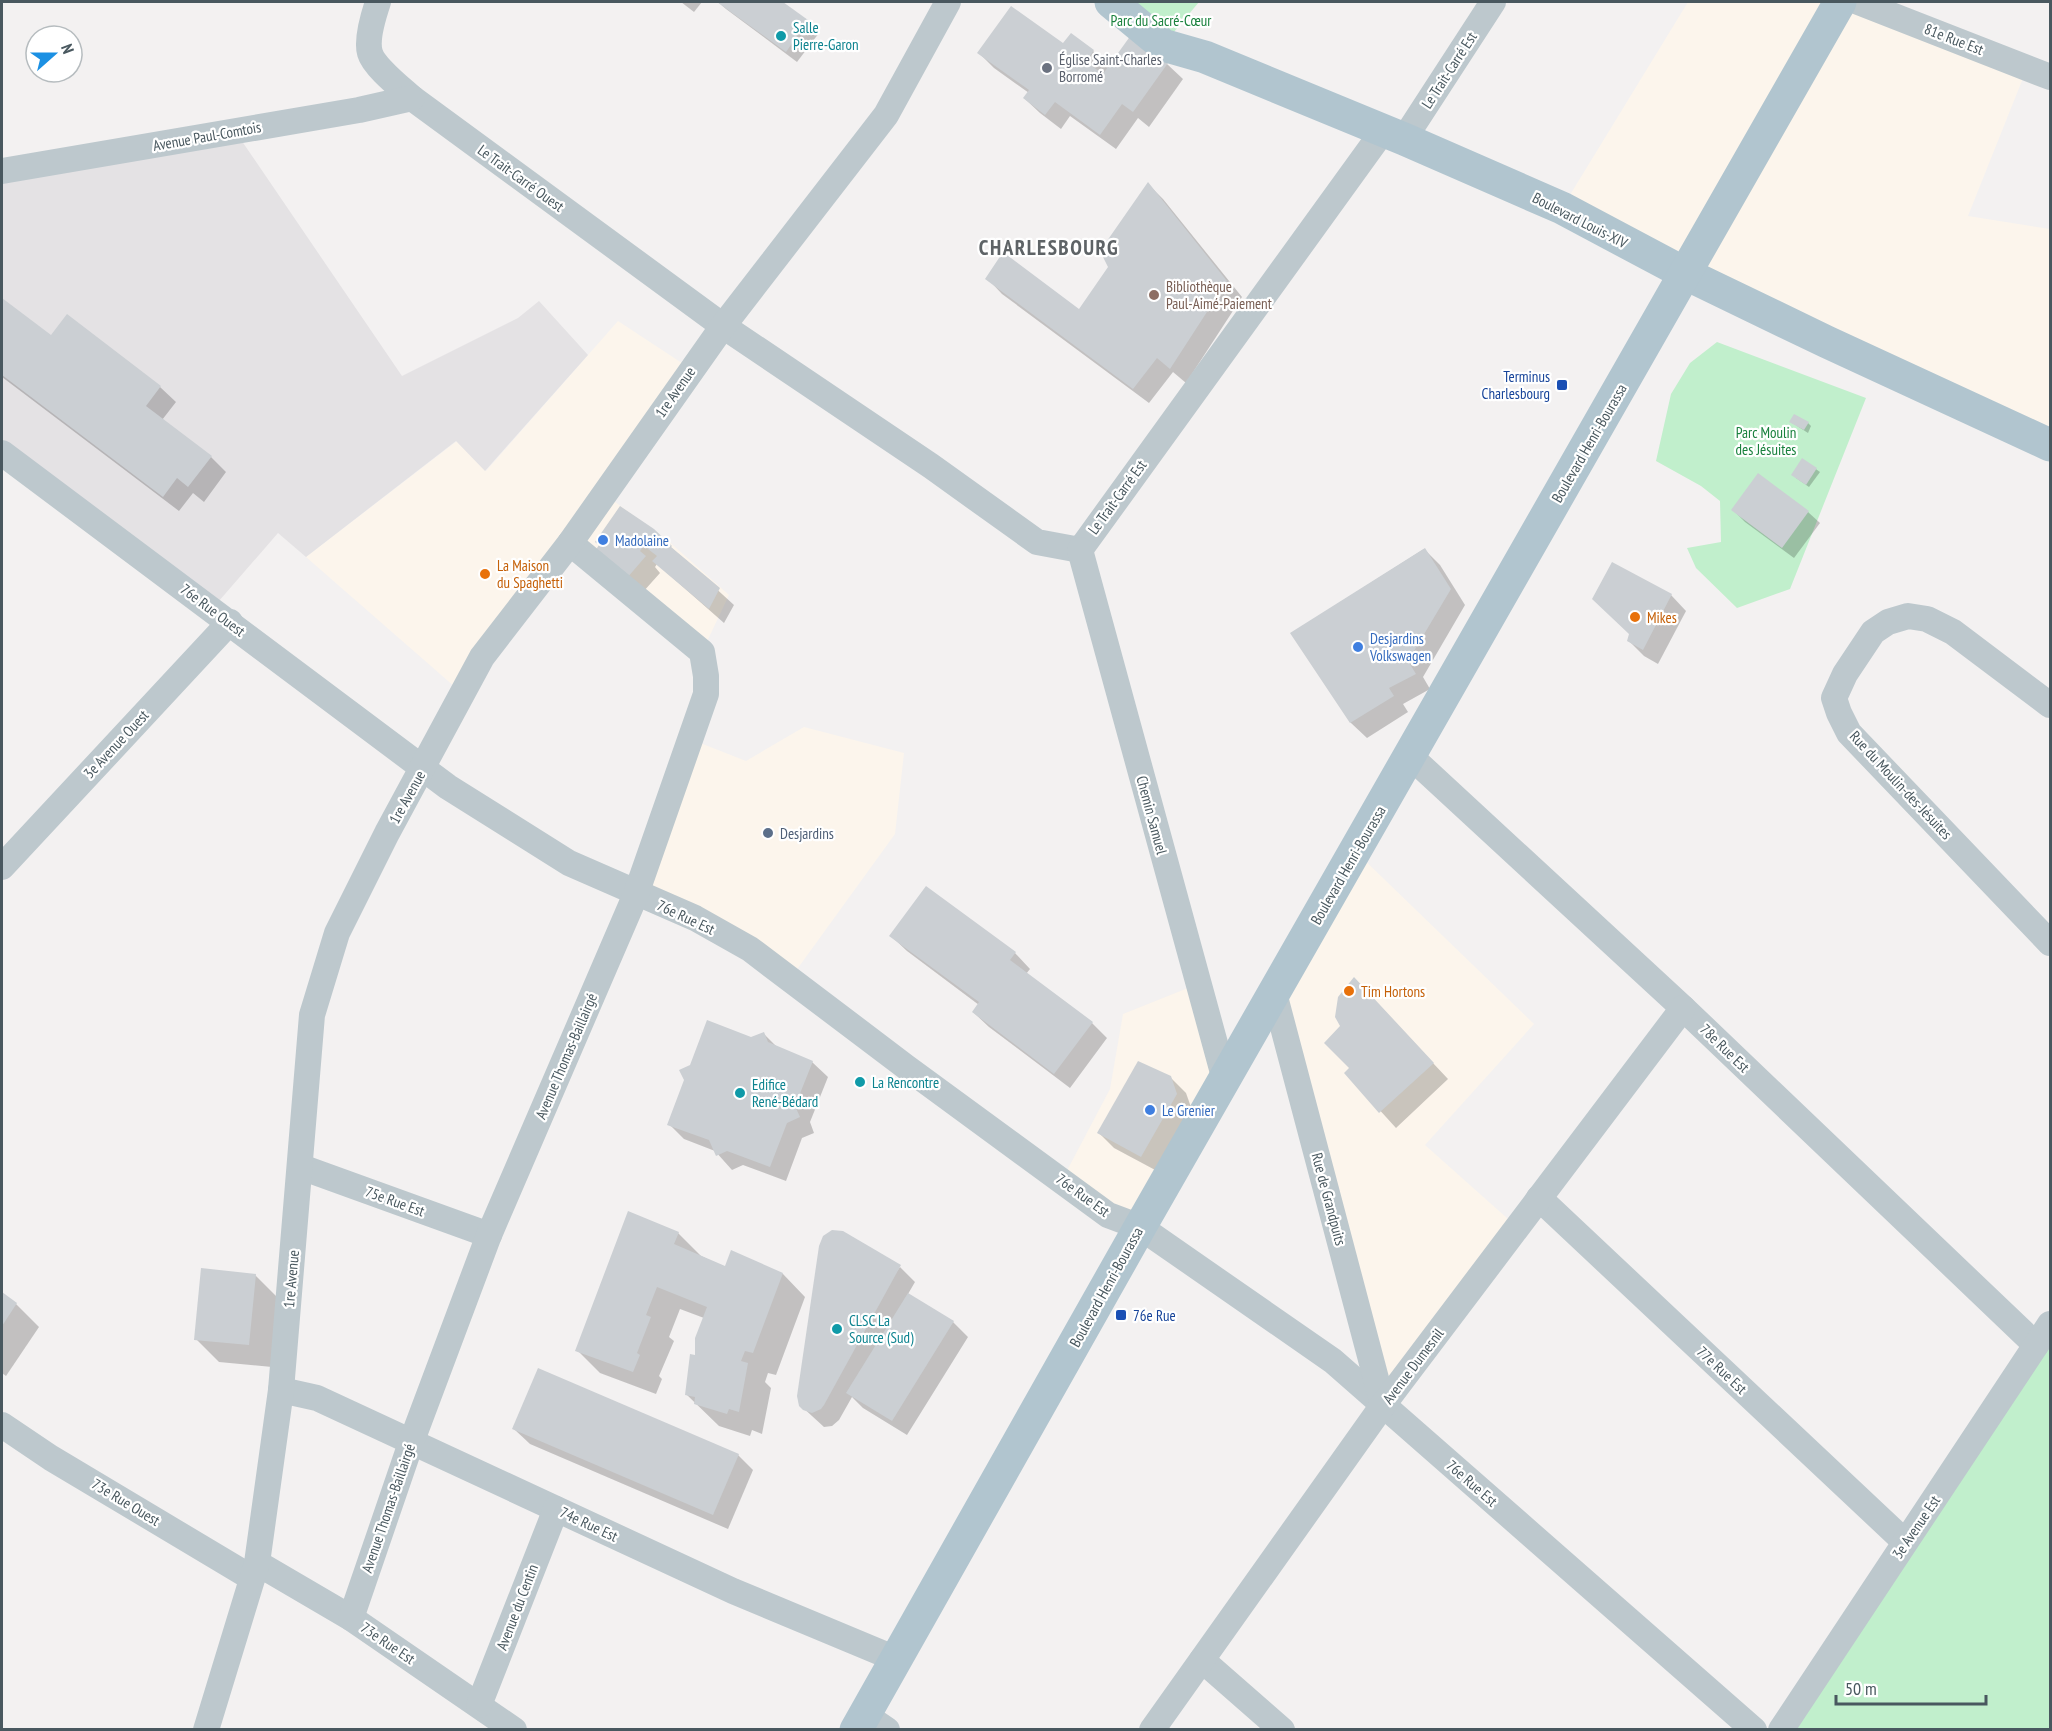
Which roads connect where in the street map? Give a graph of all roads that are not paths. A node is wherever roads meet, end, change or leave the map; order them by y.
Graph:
1 (378, 2) edge
2 (948, 2) edge
3 (1110, 2) edge
4 (1493, 2) edge
5 (1840, 2) edge
6 (1858, 2) edge
7 (2050, 77) edge
8 (412, 98) junction
9 (1394, 135) junction
10 (2, 171) edge
11 (1686, 274) junction
12 (723, 326) junction
13 (2050, 446) edge
14 (2, 453) edge
15 (570, 543) junction
16 (1080, 549) junction
17 (230, 622) junction
18 (2050, 705) edge
19 (1410, 756) junction
20 (423, 768) junction
21 (2, 867) edge
22 (636, 894) junction
23 (2050, 943) edge
24 (1274, 993) junction
25 (1683, 1008) junction
26 (1225, 1080) junction
27 (301, 1167) junction
28 (1539, 1198) junction
29 (1140, 1227) junction
30 (489, 1235) junction
31 (2050, 1324) edge
32 (2037, 1345) junction
33 (281, 1390) junction
34 (1383, 1405) junction
35 (2, 1425) edge
36 (411, 1443) junction
37 (556, 1509) junction
38 (1905, 1542) junction
39 (255, 1570) junction
40 (351, 1618) junction
41 (896, 1659) junction
42 (1202, 1660) junction
43 (479, 1705) junction
44 (869, 1725) edge
45 (206, 1730) edge
46 (514, 1730) edge
47 (1152, 1730) edge
48 (1282, 1730) edge
49 (1754, 1730) edge
50 (1781, 1730) edge

1 - 8 street, Le Trait-Carré Ouest
2 - 12 street, 1re Avenue
3 - 9 main road, Boulevard Louis-XIV
4 - 9 street, Le Trait-Carré Est
5 - 11 main road, Boulevard Henri-Bourassa
6 - 7 street, 81e Rue Est
8 - 10 street, Avenue Paul-Comtois
8 - 12 street, Le Trait-Carré Ouest
9 - 11 main road, Boulevard Louis-XIV
9 - 16 street, Le Trait-Carré Est
11 - 13 main road, Boulevard Louis-XIV
11 - 19 main road, Boulevard Henri-Bourassa
12 - 15 street, 1re Avenue
12 - 16 street, Le Trait-Carré Est
14 - 17 street, 76e Rue Ouest
15 - 20 street, 1re Avenue
15 - 22 street, Avenue Thomas-Baillairgé
16 - 26 street, Chemin Samuel
17 - 20 street, 76e Rue Ouest
17 - 21 street, 3e Avenue Ouest
18 - 23 street, Rue du Moulin-des-Jésuites
19 - 24 main road, Boulevard Henri-Bourassa
19 - 25 street, 78e Rue Est
20 - 22 street, 76e Rue Est
20 - 27 street, 1re Avenue
22 - 29 street, 76e Rue Est
22 - 30 street, Avenue Thomas-Baillairgé
24 - 26 main road, Boulevard Henri-Bourassa
24 - 34 street, Rue de Grandpuits
25 - 28 street, Avenue Dumesnil
25 - 32 street, 78e Rue Est
26 - 29 main road, Boulevard Henri-Bourassa
27 - 30 street, 75e Rue Est
27 - 33 street, 1re Avenue
28 - 34 street, Avenue Dumesnil
28 - 38 street, 77e Rue Est
29 - 34 street, 76e Rue Est
29 - 41 main road, Boulevard Henri-Bourassa
30 - 36 street, Avenue Thomas-Baillairgé
31 - 32 street, 3e Avenue Est
32 - 38 street, 3e Avenue Est
33 - 36 street, 74e Rue Est
33 - 39 street, 1re Avenue
34 - 42 street, Avenue Dumesnil
34 - 49 street, 76e Rue Est
35 - 39 street, 73e Rue Ouest
36 - 37 street, 74e Rue Est
36 - 40 street, Avenue Thomas-Baillairgé
37 - 41 street, 74e Rue Est
37 - 43 street, Avenue du Centin
38 - 50 street, 3e Avenue Est
39 - 40 street, 73e Rue Est
39 - 45 street, 1re Avenue
40 - 43 street, 73e Rue Est
41 - 44 main road, Boulevard Henri-Bourassa
42 - 47 street, Avenue Dumesnil
42 - 48 street
43 - 46 street, 73e Rue Est

